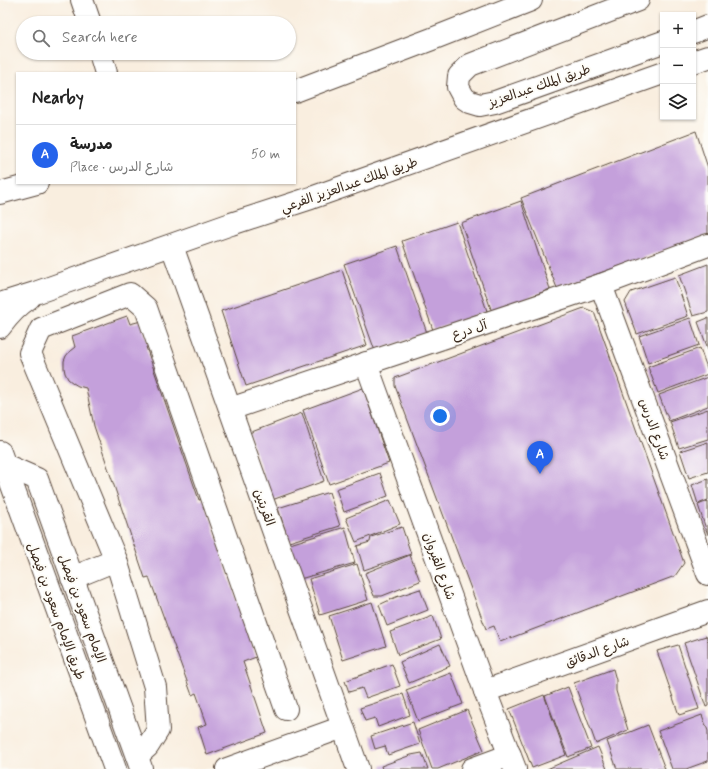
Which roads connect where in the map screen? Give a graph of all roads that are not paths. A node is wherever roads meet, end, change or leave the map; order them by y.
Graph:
1 (82, 0) edge
2 (531, 0) edge
3 (638, 0) edge
4 (88, 16) edge
5 (708, 26) edge
6 (696, 31) edge
7 (660, 43) edge
8 (708, 57) edge
9 (102, 60) edge
10 (696, 61) edge
11 (106, 72) edge
12 (660, 74) edge
13 (296, 91) edge
14 (35, 184) edge
15 (0, 193) edge
16 (172, 246) junction
17 (708, 246) edge
18 (601, 285) junction
19 (35, 293) junction
20 (0, 304) edge
21 (0, 327) edge
22 (366, 363) junction
23 (230, 409) junction
24 (2, 456) edge
25 (116, 560) junction
26 (708, 574) edge
27 (72, 578) junction
28 (708, 611) edge
29 (485, 691) junction
30 (286, 709) dead end
31 (343, 727) junction
32 (139, 762) edge
33 (512, 762) edge
34 (115, 769) edge
35 (227, 769) edge
36 (358, 769) edge
37 (472, 769) edge

1 - 4 street
2 - 13 street
3 - 7 street, طريق الملك عبدالعزيز
5 - 6 street
8 - 10 street
9 - 11 street
12 - 16 street, طريق الملك عبدالعزيز الفرعي
14 - 15 street
16 - 19 street, طريق الملك عبدالعزيز الفرعي
16 - 23 street, القريتين
17 - 18 street, آل درع
18 - 22 street, آل درع
18 - 26 street, شارع الدرس
19 - 20 street
19 - 21 street
22 - 23 street, آل درع
22 - 29 street, شارع القيروان
23 - 31 street, القريتين
24 - 27 street, الإمام سعود بن فيصل
24 - 34 street, طريق الإمام سعود بن فيصل
25 - 27 street
25 - 30 street
25 - 32 street
27 - 32 street, الإمام سعود بن فيصل
28 - 29 street, شارع الدقائق
29 - 33 street, شارع القيروان
31 - 35 street
31 - 36 street, القريتين
33 - 37 street

